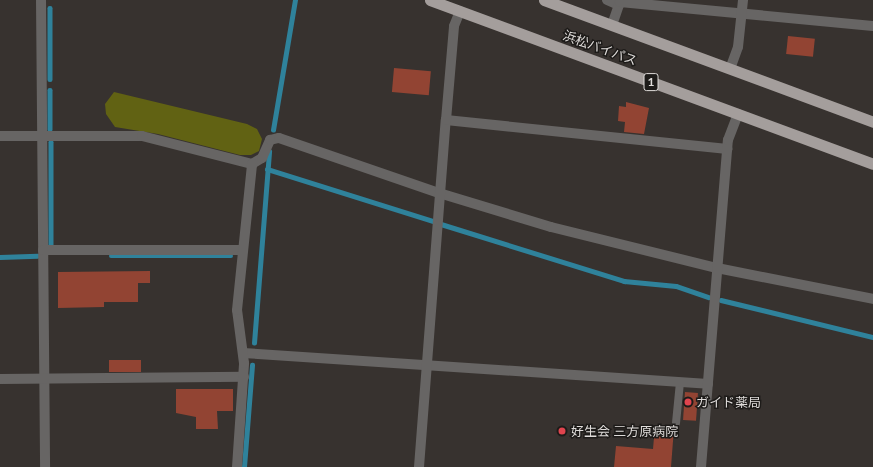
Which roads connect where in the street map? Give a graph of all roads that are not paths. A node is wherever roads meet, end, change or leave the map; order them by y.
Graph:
1 (41, 0) edge
2 (430, 0) edge
3 (544, 0) edge
4 (607, 0) edge
5 (743, 0) edge
6 (566, 4) edge
7 (619, 5) junction
8 (460, 11) junction
9 (741, 13) junction
10 (612, 25) junction
11 (873, 26) edge
12 (730, 69) junction
13 (738, 114) junction
14 (446, 120) junction
15 (873, 122) edge
16 (0, 136) edge
17 (42, 136) junction
18 (728, 148) junction
19 (252, 164) junction
20 (873, 164) edge
21 (439, 193) junction
22 (43, 250) junction
23 (241, 250) junction
24 (717, 268) junction
25 (873, 299) edge
26 (243, 354) junction
27 (426, 366) junction
28 (244, 377) junction
29 (44, 378) junction
30 (0, 379) edge
31 (680, 382) junction
32 (708, 384) junction
33 (676, 423) dead end
34 (45, 467) edge
35 (237, 467) edge
36 (419, 467) edge
37 (701, 467) edge

1 - 17 street
2 - 8 highway, 浜松バイパス / 1
3 - 6 highway, 浜松バイパス
4 - 7 street
5 - 9 street
6 - 10 highway, 浜松バイパス
7 - 9 street
7 - 10 street
8 - 13 highway, 浜松バイパス / 1
8 - 14 street
9 - 11 street
9 - 12 street
10 - 12 highway, 浜松バイパス
12 - 15 highway, 浜松バイパス
13 - 18 street
13 - 20 highway, 浜松バイパス / 1
14 - 18 street
14 - 21 street
16 - 17 street
17 - 19 street
17 - 22 street
18 - 24 street
19 - 21 street
19 - 23 street
21 - 24 street
21 - 27 street
22 - 23 street
22 - 29 street
23 - 26 street
24 - 25 street
24 - 32 street
26 - 27 street
26 - 28 street
27 - 31 street
27 - 36 street
28 - 29 street
28 - 35 street
29 - 30 street
29 - 34 street
31 - 32 street
31 - 33 lane
32 - 37 street

